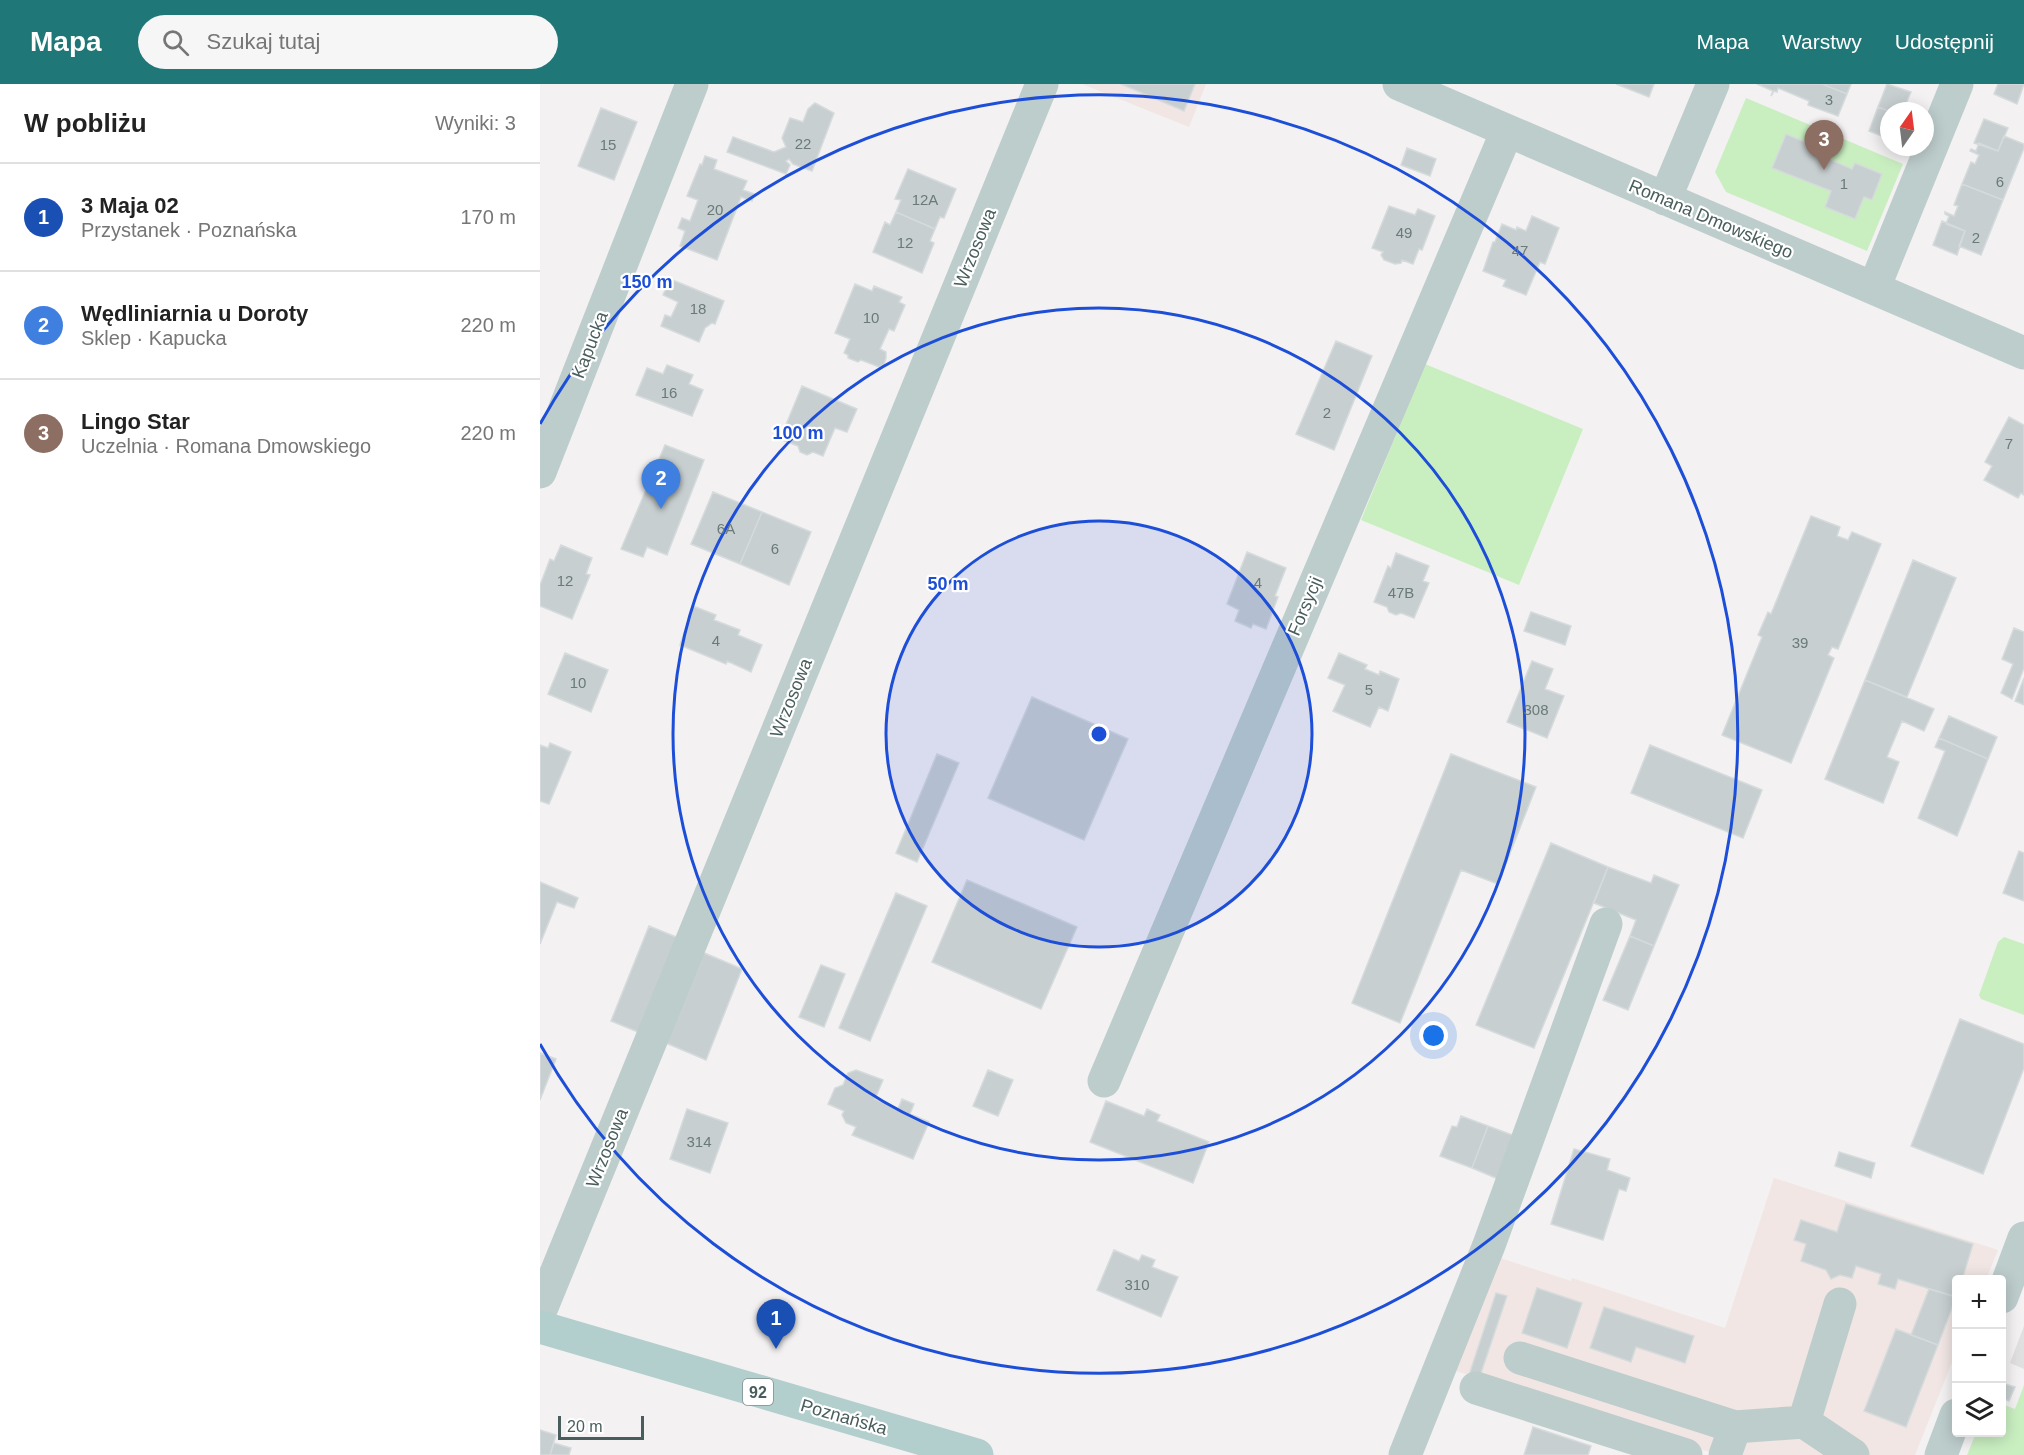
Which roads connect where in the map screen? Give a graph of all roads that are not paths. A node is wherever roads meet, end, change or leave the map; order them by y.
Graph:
1 (692, 84) edge
2 (1042, 84) edge
3 (1399, 84) edge
4 (1713, 84) edge
5 (1957, 84) edge
6 (1507, 131) junction
7 (1665, 199) junction
8 (1874, 288) junction
9 (2024, 353) edge
10 (540, 472) edge
11 (1606, 924) dead end
12 (1104, 1081) dead end
13 (2024, 1238) edge
14 (2006, 1284) edge
15 (1840, 1304) dead end
16 (540, 1312) edge
17 (540, 1327) edge
18 (1520, 1358) dead end
19 (1476, 1388) dead end
20 (1804, 1422) junction
21 (1952, 1425) edge
22 (1730, 1441) edge
23 (977, 1455) edge
24 (1405, 1455) edge
25 (1686, 1455) edge
26 (1853, 1455) edge
27 (1941, 1455) edge

1 - 10 street, Kapucka
2 - 16 street, Wrzosowa
3 - 6 street, Romana Dmowskiego
4 - 7 street
5 - 8 street
6 - 7 street, Romana Dmowskiego
6 - 12 street, Forsycji
7 - 8 street, Romana Dmowskiego
8 - 9 street, Romana Dmowskiego
11 - 24 street
13 - 14 street
15 - 20 street
17 - 23 main road, Poznańska / 92
18 - 22 street
19 - 25 street
20 - 22 street
20 - 26 street
21 - 27 street

